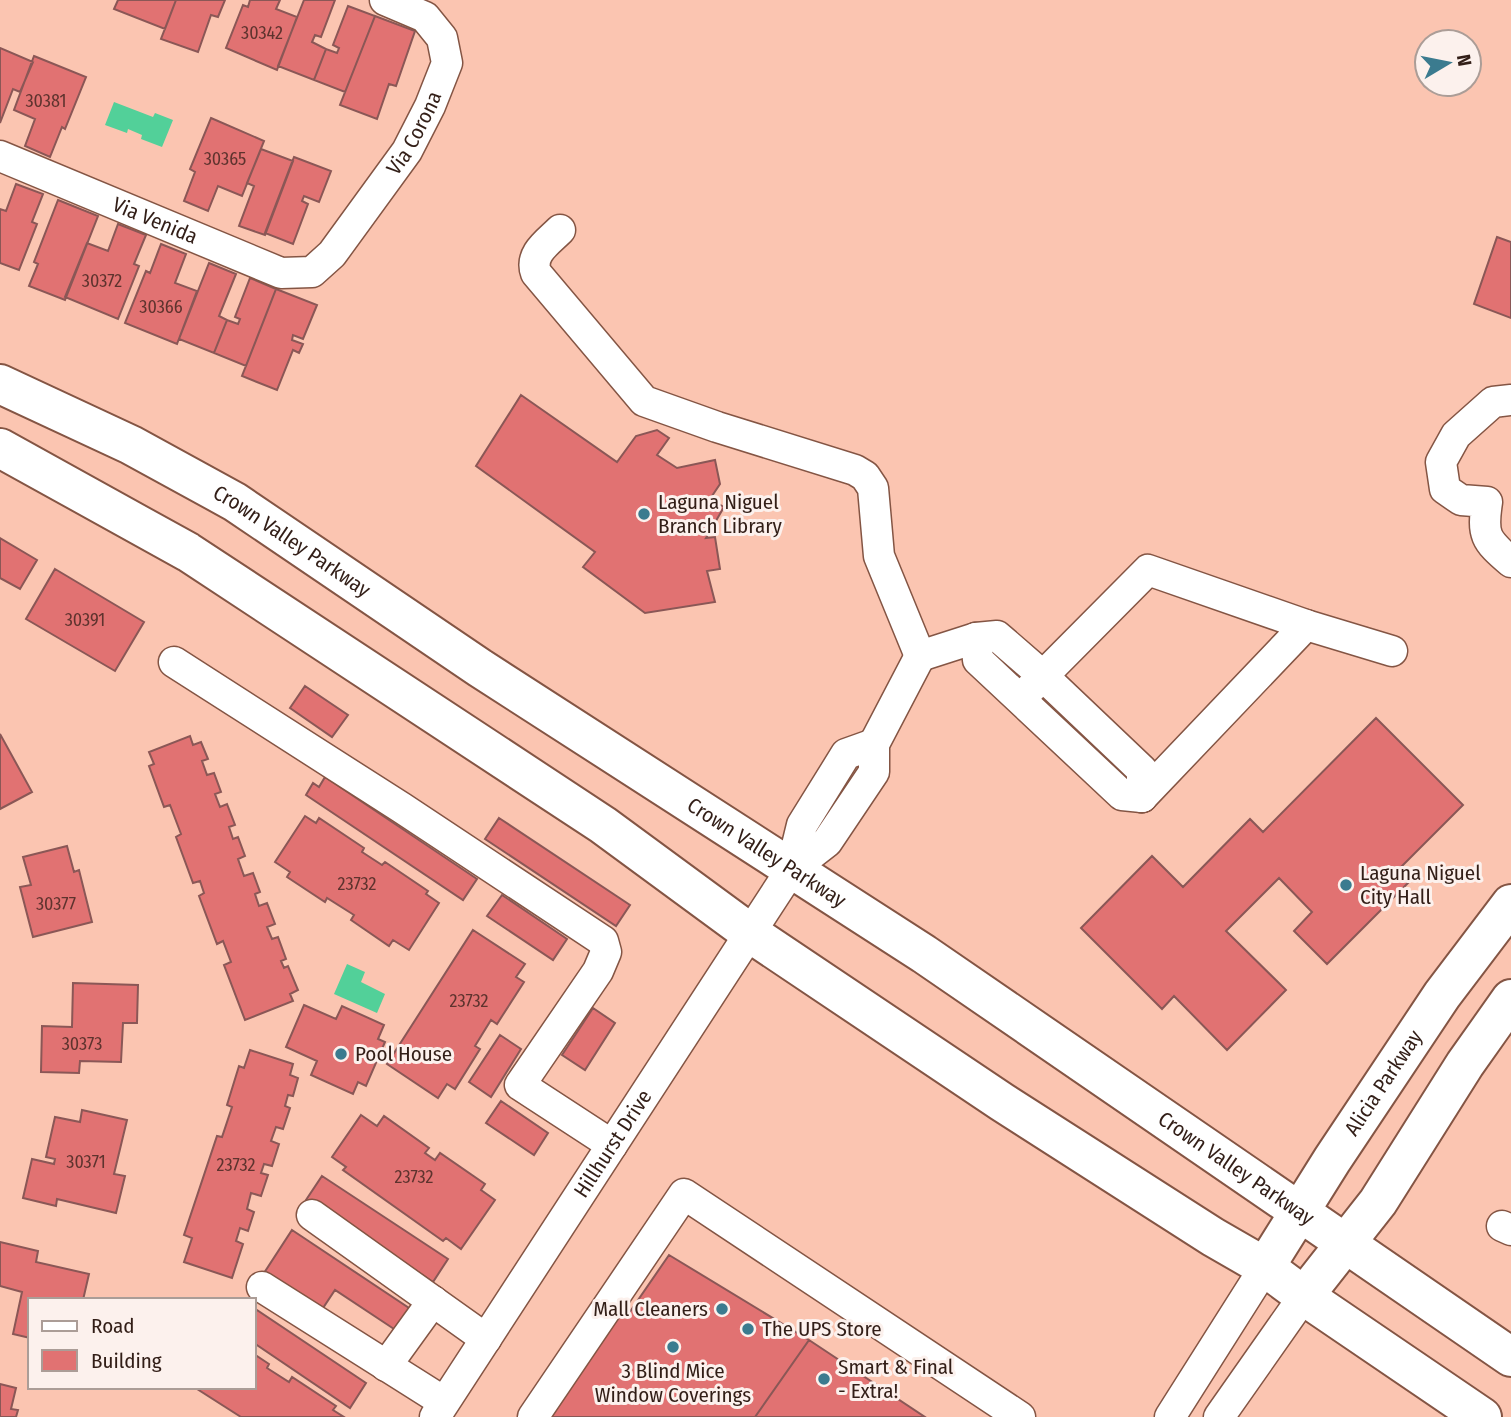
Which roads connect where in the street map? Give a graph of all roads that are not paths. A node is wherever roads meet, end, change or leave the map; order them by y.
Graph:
1 (385, 0) edge
2 (0, 156) edge
3 (560, 230) dead end
4 (312, 272) joint
5 (0, 384) edge
6 (1511, 400) edge
7 (0, 449) edge
8 (1511, 562) edge
9 (1306, 625) junction
10 (976, 638) junction
11 (1392, 651) dead end
12 (920, 656) junction
13 (174, 662) dead end
14 (1042, 676) junction
15 (1021, 698) junction
16 (1142, 797) junction
17 (791, 870) junction
18 (1511, 904) edge
19 (750, 933) junction
20 (1511, 999) edge
21 (612, 1145) junction
22 (1299, 1212) junction
23 (312, 1215) dead end
24 (1346, 1244) junction
25 (1265, 1267) junction
26 (262, 1287) dead end
27 (1304, 1296) junction
28 (433, 1301) junction
29 (486, 1339) junction
30 (1511, 1357) edge
31 (386, 1366) junction
32 (440, 1410) edge
33 (533, 1417) edge
34 (1020, 1417) edge
35 (1170, 1417) edge
36 (1219, 1417) edge
37 (1482, 1417) edge

1 - 4 street, Via Corona
2 - 4 street, Via Venida
3 - 12 street
5 - 17 main road, Crown Valley Parkway
6 - 8 street
7 - 19 main road
9 - 11 street
9 - 14 street
9 - 16 street
10 - 12 street
10 - 14 street
10 - 15 street
12 - 17 street, Hillhurst Drive
13 - 21 street
14 - 15 street
14 - 16 street
15 - 16 street
17 - 19 street, Hillhurst Drive
17 - 22 main road, Crown Valley Parkway
18 - 22 main road, Alicia Parkway
19 - 21 street, Hillhurst Drive
19 - 25 main road
20 - 24 main road
21 - 29 street, Hillhurst Drive
22 - 24 main road, Crown Valley Parkway
22 - 25 main road, Alicia Parkway
23 - 28 street
24 - 27 main road
24 - 30 main road, Crown Valley Parkway
25 - 27 main road
25 - 35 street
26 - 31 street
27 - 36 street
27 - 37 main road
28 - 29 street
28 - 31 street
29 - 32 street, Hillhurst Drive
31 - 32 street
33 - 34 street

